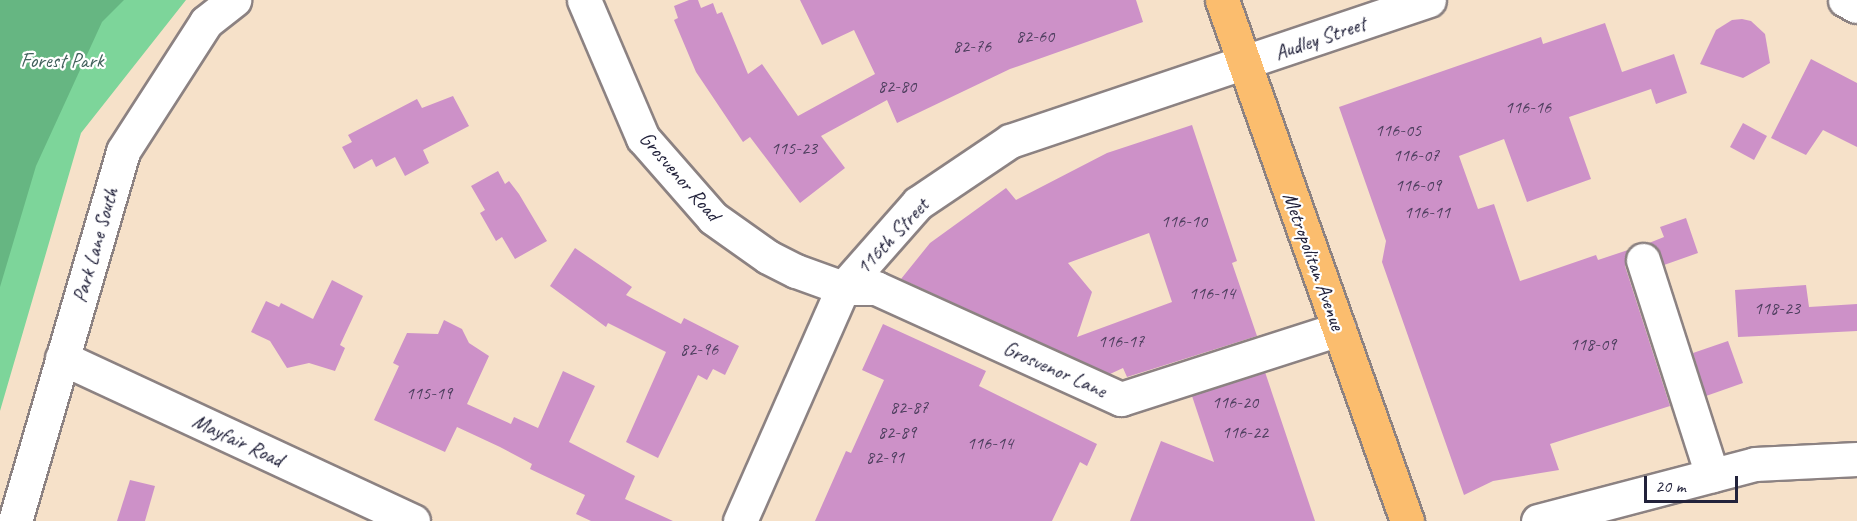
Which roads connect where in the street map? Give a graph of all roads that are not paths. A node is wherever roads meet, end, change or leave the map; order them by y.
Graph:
1 (234, 0) edge
2 (584, 0) edge
3 (1222, 0) edge
4 (1429, 0) edge
5 (1845, 0) edge
6 (1857, 6) edge
7 (1244, 64) junction
8 (1643, 260) dead end
9 (843, 288) junction
10 (1339, 330) junction
11 (62, 358) junction
12 (1857, 459) edge
13 (1712, 475) junction
14 (15, 521) edge
15 (414, 521) edge
16 (740, 521) edge
17 (1407, 521) edge
18 (1538, 521) edge

1 - 11 street, Park Lane South
2 - 9 street, Grosvenor Road
3 - 7 main road, Metropolitan Avenue
4 - 7 street, Audley Street
5 - 6 street
7 - 9 street, 116th Street
7 - 10 main road, Metropolitan Avenue
8 - 13 street
9 - 10 street, Grosvenor Lane
9 - 16 street, 116th Street
10 - 17 main road, Metropolitan Avenue
11 - 14 street, Park Lane South
11 - 15 street, Mayfair Road
12 - 13 street
13 - 18 street

